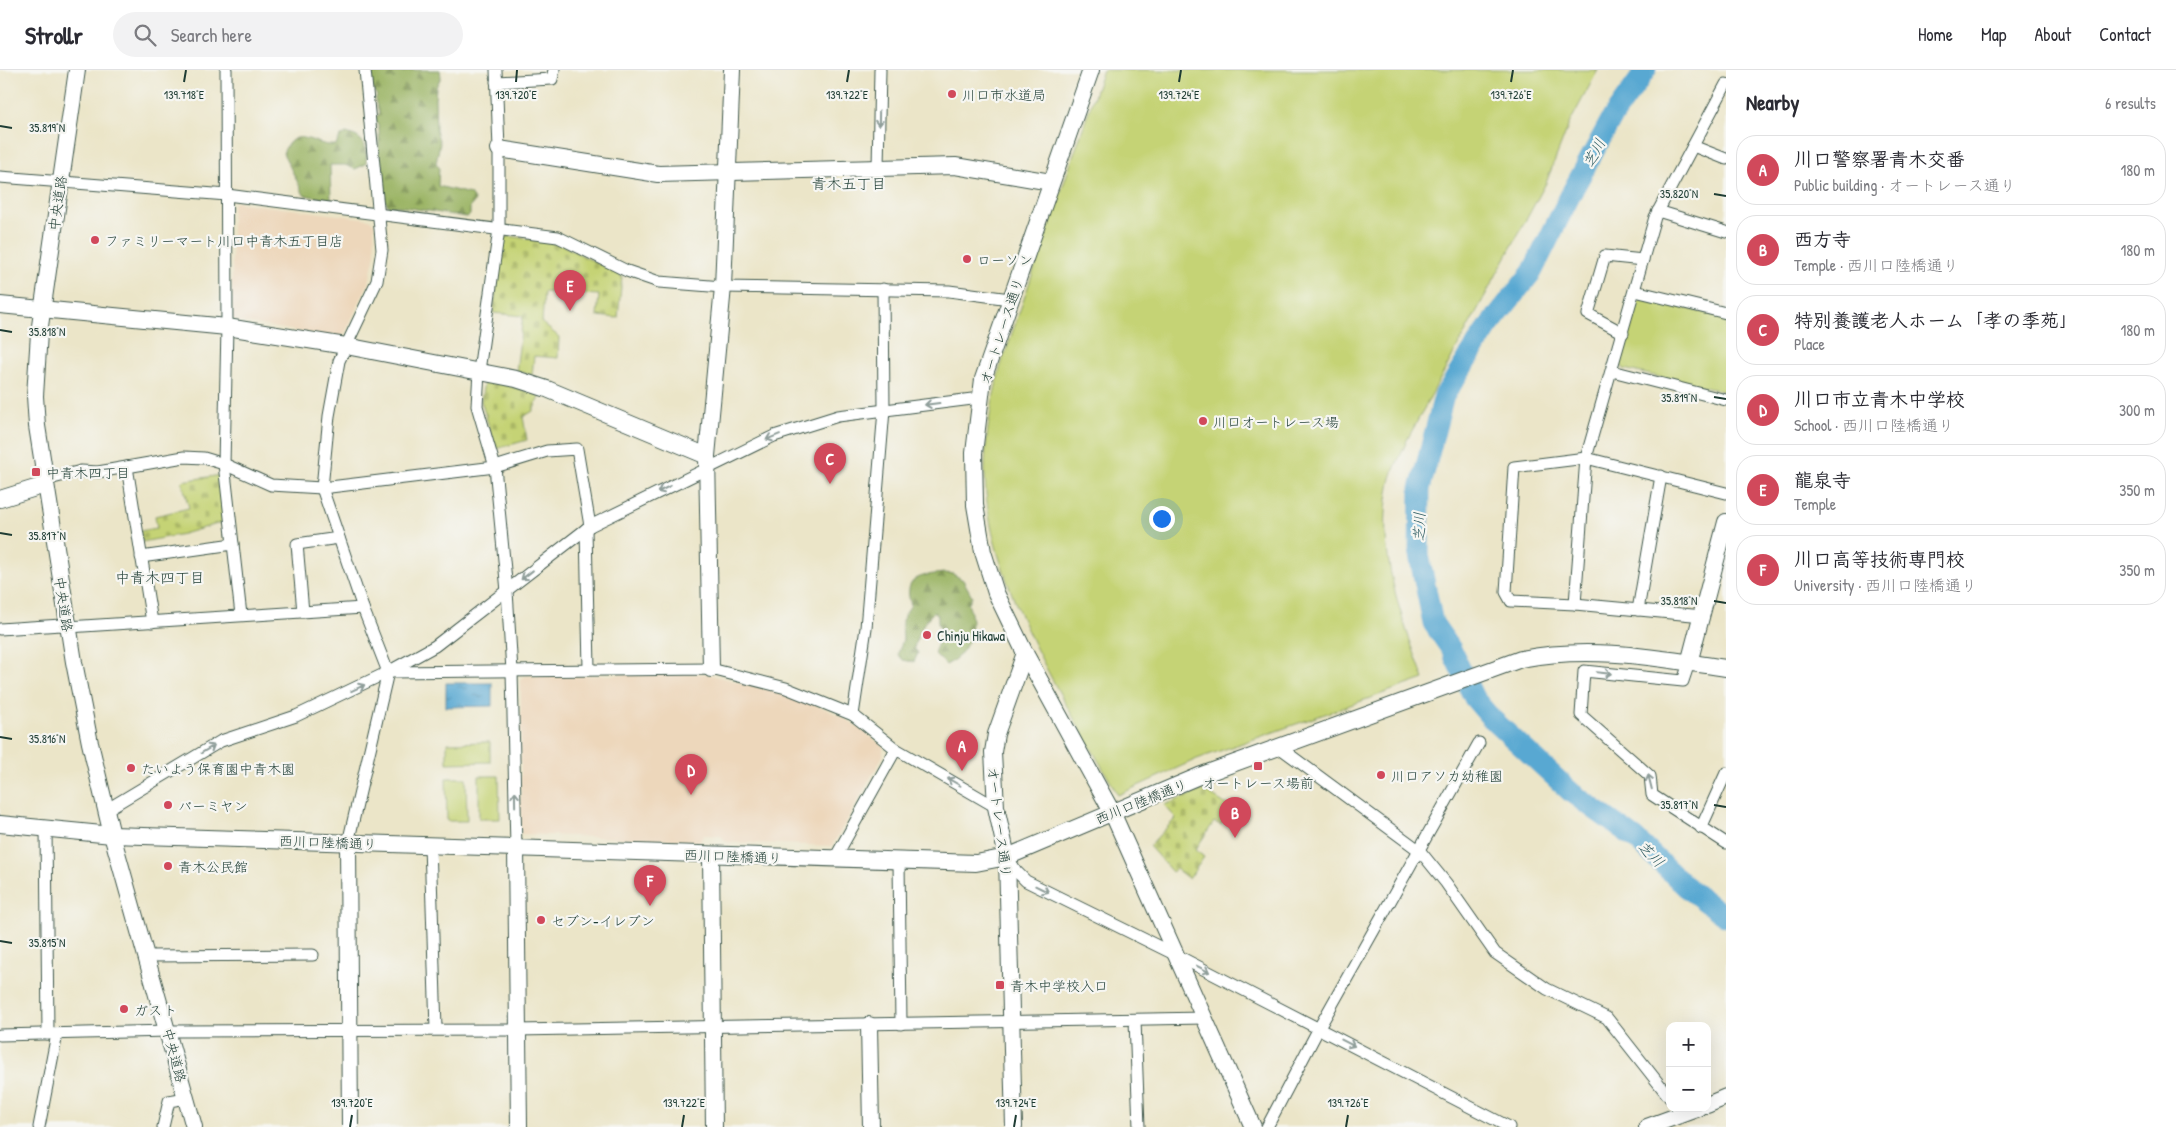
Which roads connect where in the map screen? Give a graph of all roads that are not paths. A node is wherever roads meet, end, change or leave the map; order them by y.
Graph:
1 (76, 70) edge
2 (226, 70) edge
3 (365, 70) edge
4 (554, 70) edge
5 (732, 70) edge
6 (880, 70) edge
7 (1091, 70) edge
8 (496, 76) edge
9 (1726, 85) edge
10 (1693, 146) junction
11 (499, 149) junction
12 (1726, 158) edge
13 (878, 167) junction
14 (728, 173) junction
15 (0, 177) edge
16 (60, 182) junction
17 (1051, 182) junction
18 (227, 195) junction
19 (1658, 212) junction
20 (379, 214) junction
21 (499, 229) junction
22 (1726, 232) edge
23 (1643, 260) junction
24 (723, 287) junction
25 (883, 289) junction
26 (1634, 291) junction
27 (1010, 299) junction
28 (0, 305) edge
29 (42, 309) junction
30 (1726, 313) edge
31 (227, 327) junction
32 (1623, 333) junction
33 (346, 346) junction
34 (1612, 371) junction
35 (479, 372) junction
36 (980, 398) junction
37 (1726, 400) edge
38 (884, 410) junction
39 (1586, 458) junction
40 (707, 462) junction
41 (224, 464) junction
42 (495, 467) junction
43 (127, 468) junction
44 (1661, 476) junction
45 (45, 482) junction
46 (322, 488) junction
47 (1726, 492) edge
48 (0, 499) edge
49 (1726, 522) edge
50 (588, 527) junction
51 (339, 538) junction
52 (233, 544) junction
53 (141, 557) junction
54 (507, 591) junction
55 (1575, 604) junction
56 (363, 608) junction
57 (1638, 610) junction
58 (303, 612) junction
59 (241, 614) junction
60 (1703, 616) junction
61 (152, 622) junction
62 (68, 627) junction
63 (0, 629) edge
64 (1025, 653) junction
65 (1690, 663) junction
66 (1726, 668) edge
67 (711, 669) junction
68 (589, 670) junction
69 (512, 671) junction
70 (388, 672) junction
71 (853, 715) junction
72 (1479, 743) dead end
73 (1279, 747) junction
74 (896, 749) junction
75 (1726, 773) edge
76 (996, 807) junction
77 (106, 810) junction
78 (1112, 812) junction
79 (0, 824) edge
80 (46, 828) junction
81 (1701, 828) junction
82 (112, 835) junction
83 (348, 843) junction
84 (1726, 843) edge
85 (430, 844) junction
86 (516, 848) junction
87 (1420, 851) junction
88 (711, 855) junction
89 (1008, 857) junction
90 (834, 860) junction
91 (899, 862) junction
92 (1174, 954) junction
93 (313, 955) dead end
94 (147, 956) junction
95 (1204, 1018) junction
96 (1135, 1020) junction
97 (1012, 1023) junction
98 (901, 1024) junction
99 (869, 1025) junction
100 (714, 1026) junction
101 (1319, 1028) junction
102 (350, 1029) junction
103 (436, 1029) junction
104 (517, 1030) junction
105 (168, 1031) junction
106 (0, 1034) edge
107 (52, 1034) junction
108 (1666, 1093) edge
109 (1726, 1097) edge
110 (186, 1098) junction
111 (1711, 1103) edge
112 (1681, 1117) edge
113 (39, 1127) edge
114 (163, 1127) edge
115 (194, 1127) edge
116 (350, 1127) edge
117 (519, 1127) edge
118 (714, 1127) edge
119 (871, 1127) edge
120 (1014, 1127) edge
121 (1138, 1127) edge
122 (1253, 1127) edge
123 (1267, 1127) edge
124 (1509, 1127) edge
125 (1648, 1127) edge

1 - 16 street, 中央道路
2 - 18 street
3 - 20 street
4 - 8 street
5 - 14 street
6 -> 13 street
7 - 17 street, オートレース通り
8 - 11 street
9 - 10 street
10 - 12 street
10 - 19 street
11 - 14 street
11 - 21 street
13 - 14 street
13 - 17 street
14 - 24 street
15 - 16 street
16 - 18 street
16 - 29 street, 中央道路
17 - 27 street, オートレース通り
18 - 20 street
18 - 31 street
19 - 22 street
19 - 23 street
20 - 21 street
20 - 33 street
21 - 24 street
21 - 35 street
23 - 26 street
23 - 32 street
24 - 25 street
24 - 40 street
25 - 27 street
25 - 38 street
26 - 30 street
26 - 32 street
27 - 36 street, オートレース通り
28 - 29 street
29 - 31 street
29 - 45 street, 中央道路
31 - 33 street
31 - 41 street
32 - 34 street
33 - 35 street
33 - 46 street
34 - 37 street
34 - 39 street
35 - 40 street
35 - 42 street
36 -> 38 street
36 - 64 street, オートレース通り
38 -> 40 street
38 - 71 street
39 - 44 street
39 - 55 street
39 - 55 street
40 -> 50 street
40 - 67 street
41 - 43 street
41 - 46 street
41 - 52 street
42 - 46 street
42 - 50 street
42 - 54 street
43 - 45 street
43 - 53 street
44 - 47 street
44 - 57 street
45 - 48 street
45 - 62 street, 中央道路
46 - 51 street
49 - 60 street
50 -> 54 street
50 - 68 street
51 - 56 street
51 - 58 street
52 - 53 street
52 - 59 street
53 - 61 street
54 - 69 street
54 - 70 street
55 - 57 street
56 - 58 street
56 - 70 street
57 - 60 street
58 - 59 street
59 - 61 street
60 - 65 street
61 - 62 street
62 - 63 street
62 - 77 street, 中央道路
64 - 76 street, オートレース通り
64 - 78 street
65 - 66 street, 西川口陸橋通り
65 - 73 street, 西川口陸橋通り
81 -> 65 street
67 - 68 street
67 - 71 street
68 - 69 street
69 - 70 street
86 -> 69 street
77 -> 70 street
70 - 83 street
71 - 74 street
72 - 87 street
73 - 78 street, 西川口陸橋通り
73 - 87 street
76 -> 74 street
74 - 90 street
75 - 81 street
76 - 89 street, オートレース通り
77 - 82 street, 中央道路
78 - 89 street, 西川口陸橋通り
78 - 92 street
79 - 80 street, 西川口陸橋通り
80 - 82 street, 西川口陸橋通り
80 - 107 street
81 - 84 street
82 - 83 street, 西川口陸橋通り
82 - 94 street, 中央道路
83 - 85 street, 西川口陸橋通り
83 - 102 street
85 - 86 street, 西川口陸橋通り
85 - 103 street
86 - 88 street, 西川口陸橋通り
86 - 104 street
87 - 101 street
87 - 108 street
88 - 90 street, 西川口陸橋通り
88 - 100 street
89 - 91 street, 西川口陸橋通り
89 -> 92 street
89 - 97 street, オートレース通り
90 - 91 street, 西川口陸橋通り
91 - 98 street
92 - 95 street
92 -> 101 street
93 - 94 street
94 - 105 street, 中央道路
95 - 96 street
95 - 122 street
96 - 97 street
96 - 121 street
97 - 98 street
97 - 120 street, オートレース通り
98 - 99 street
99 - 100 street
99 - 119 street
100 - 104 street
100 - 118 street
101 - 123 street
101 -> 124 street
102 - 103 street
102 - 105 street
102 - 116 street
103 - 104 street
104 - 117 street
105 - 107 street
105 - 110 street, 中央道路
106 - 107 street
107 - 113 street
109 - 111 street
110 - 114 street
110 - 115 street, 中央道路
112 - 125 street

